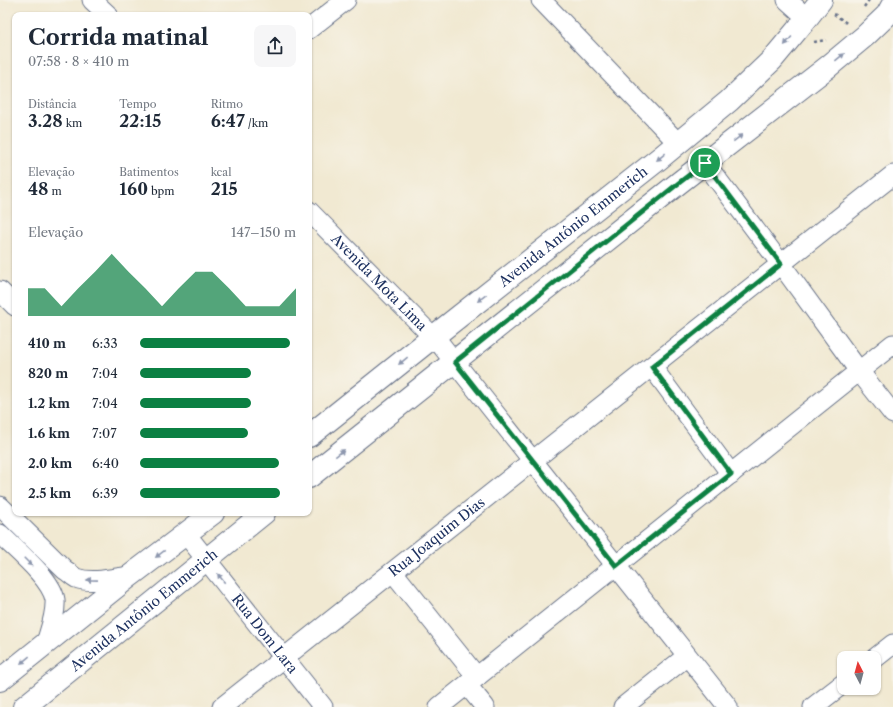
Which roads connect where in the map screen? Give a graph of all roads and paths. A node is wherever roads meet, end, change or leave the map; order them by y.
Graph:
1 (92, 0) edge
2 (346, 0) edge
3 (541, 0) edge
4 (787, 0) edge
5 (827, 7) edge
6 (891, 11) edge
7 (105, 12) edge
8 (807, 18) junction
9 (312, 26) edge
10 (852, 26) dead end
11 (678, 143) junction
12 (705, 163) junction
13 (893, 175) edge
14 (312, 214) edge
15 (781, 264) junction
16 (0, 291) edge
17 (12, 303) edge
18 (433, 336) junction
19 (893, 344) edge
20 (455, 362) junction
21 (652, 367) junction
22 (859, 371) junction
23 (893, 414) edge
24 (312, 434) edge
25 (532, 462) junction
26 (731, 474) junction
27 (312, 475) edge
28 (0, 506) edge
29 (209, 516) edge
30 (260, 516) edge
31 (0, 534) edge
32 (186, 534) junction
33 (206, 559) junction
34 (616, 566) junction
35 (393, 572) junction
36 (130, 576) junction
37 (46, 643) junction
38 (893, 644) edge
39 (881, 653) edge
40 (687, 656) junction
41 (284, 658) junction
42 (0, 680) edge
43 (472, 681) junction
44 (837, 688) edge
45 (24, 707) edge
46 (222, 707) edge
47 (323, 707) edge
48 (439, 707) edge
49 (485, 707) edge
50 (623, 707) edge
51 (728, 707) edge
52 (813, 707) edge

1 - 7 street
2 - 9 street
3 - 11 street
4 - 8 street
5 - 8 main road, Avenida Antônio Emmerich
5 - 10 path
12 -> 6 main road
8 -> 11 main road, Avenida Antônio Emmerich
11 -> 18 main road, Avenida Antônio Emmerich
12 - 15 street
12 - 20 main road
13 - 15 street, Rua Joaquim Dias
14 - 18 street, Avenida Mota Lima
15 - 21 street, Rua Joaquim Dias
15 - 22 street
16 - 17 street
18 - 20 street, Avenida Mota Lima
18 -> 24 main road, Avenida Antônio Emmerich
19 - 22 street
20 - 25 street, Avenida Mota Lima
27 -> 20 main road
21 - 25 street, Rua Joaquim Dias
21 - 26 street
22 - 23 street
22 - 26 street
25 - 34 street, Avenida Mota Lima
25 - 35 street, Rua Joaquim Dias
26 - 34 street
36 -> 28 street
29 - 32 main road
30 - 33 main road, Avenida Antônio Emmerich
31 -> 37 street
32 - 33 street, Rua Dom Lara
32 -> 36 main road
41 -> 33 street, Rua Dom Lara
33 - 45 main road, Avenida Antônio Emmerich
34 - 40 street, Avenida Mota Lima
34 - 43 street
35 - 41 street, Rua Joaquim Dias
35 - 43 street
36 - 37 main road
37 -> 42 main road
38 - 39 street
40 - 50 street
40 - 51 street, Avenida Mota Lima
41 - 46 street, Rua Joaquim Dias
41 - 47 street, Rua Dom Lara
43 - 48 street
43 - 49 street
44 - 52 street

